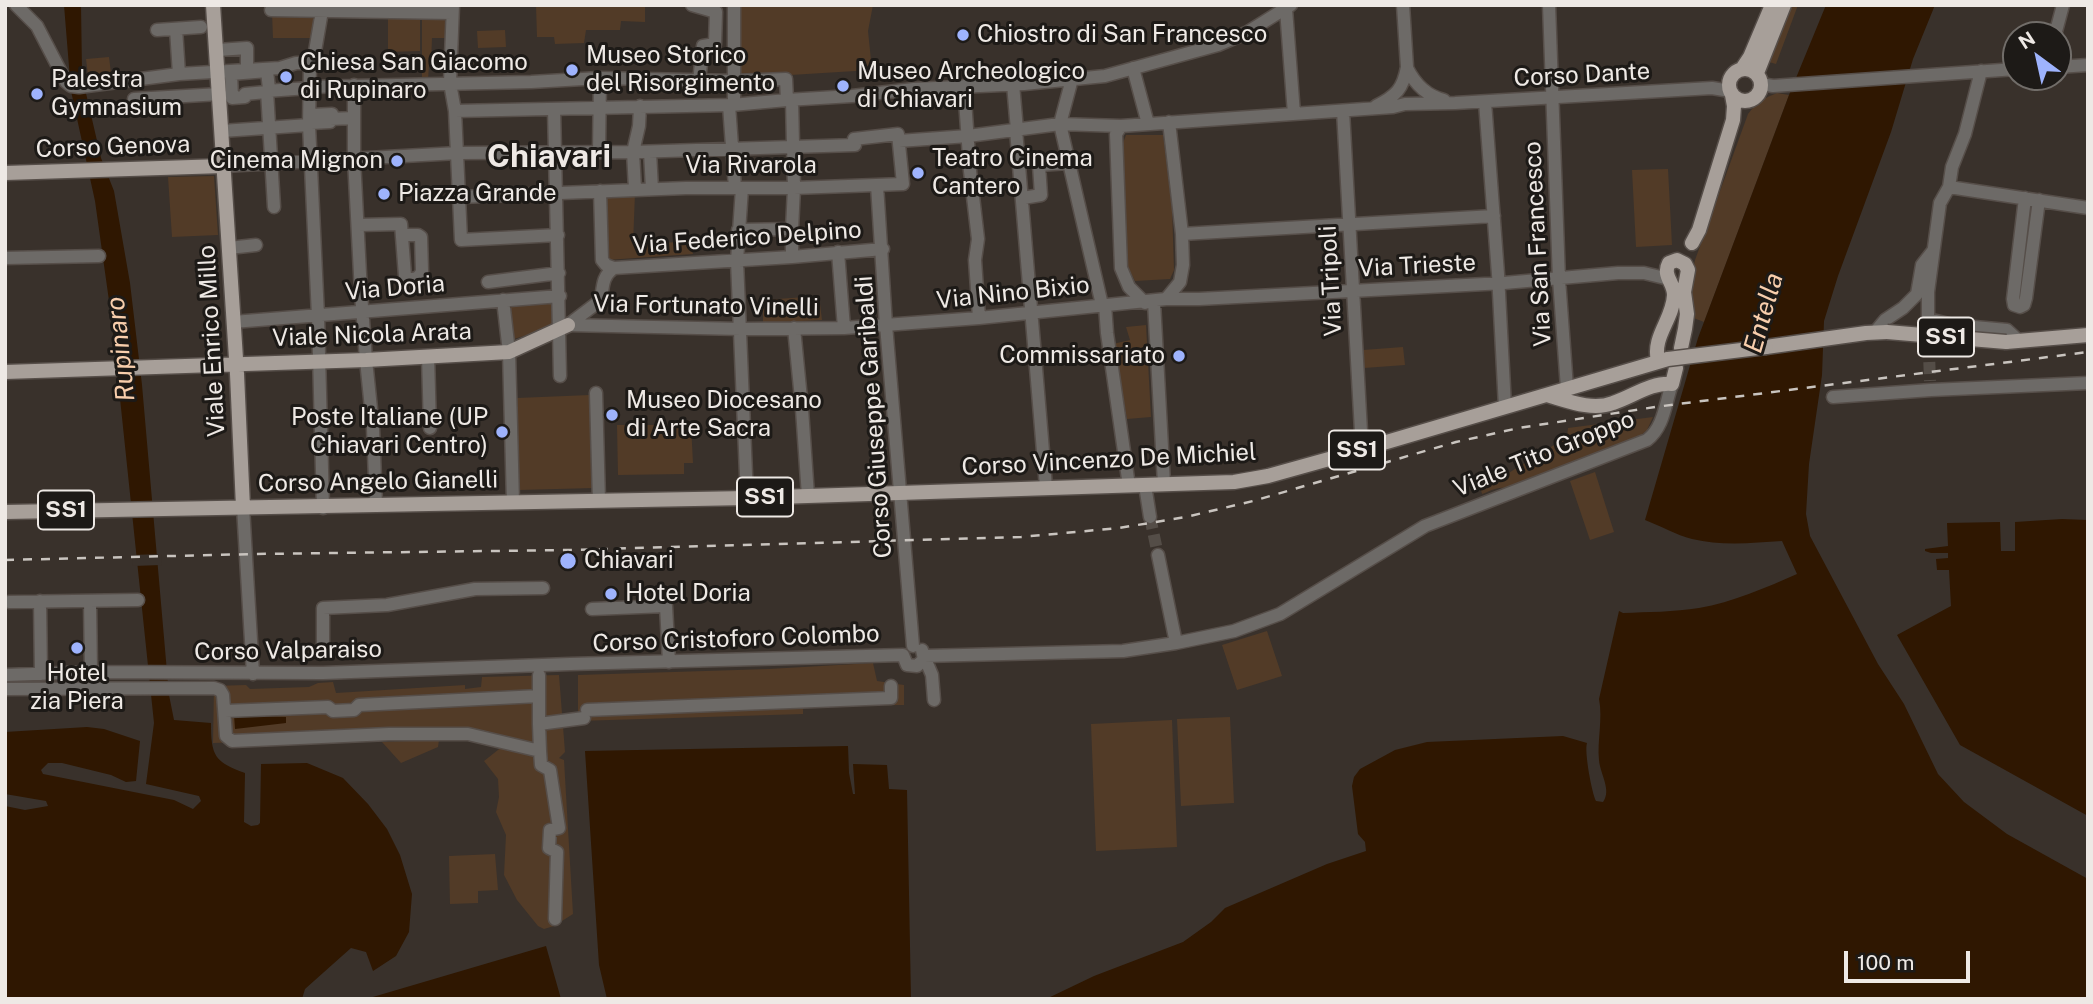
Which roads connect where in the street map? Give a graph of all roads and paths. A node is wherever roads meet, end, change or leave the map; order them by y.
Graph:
1 (214, 5) edge
2 (692, 5) edge
3 (734, 5) edge
4 (1403, 5) edge
5 (1549, 5) edge
6 (1772, 5) edge
7 (1784, 5) edge
8 (1289, 7) edge
9 (24, 8) edge
10 (323, 8) edge
11 (452, 9) edge
12 (271, 10) dead end
13 (201, 27) dead end
14 (176, 29) junction
15 (157, 30) dead end
16 (218, 50) junction
17 (311, 63) junction
18 (1133, 68) junction
19 (1742, 68) junction
20 (247, 69) junction
21 (2002, 70) edge
22 (219, 71) junction
23 (1981, 71) junction
24 (179, 74) junction
25 (159, 77) junction
26 (600, 78) junction
27 (1072, 79) junction
28 (699, 80) junction
29 (1764, 81) junction
30 (734, 82) junction
31 (450, 83) junction
32 (1013, 84) junction
33 (354, 85) junction
34 (964, 86) junction
35 (308, 88) junction
36 (1730, 89) junction
37 (1408, 92) junction
38 (220, 94) junction
39 (161, 97) junction
40 (1552, 98) junction
41 (134, 99) dead end
42 (790, 100) junction
43 (1749, 100) junction
44 (1485, 102) junction
45 (1455, 103) junction
46 (732, 105) junction
47 (639, 106) junction
48 (600, 107) junction
49 (554, 109) junction
50 (455, 111) junction
51 (1343, 111) junction
52 (1294, 114) junction
53 (354, 118) junction
54 (1733, 120) junction
55 (309, 121) junction
56 (1169, 122) junction
57 (1060, 124) junction
58 (1148, 124) junction
59 (1121, 126) junction
60 (270, 128) junction
61 (1017, 130) junction
62 (222, 131) junction
63 (968, 136) junction
64 (899, 141) junction
65 (793, 147) junction
66 (731, 149) junction
67 (600, 151) junction
68 (554, 152) junction
69 (634, 152) junction
70 (650, 152) junction
71 (458, 153) junction
72 (355, 159) junction
73 (310, 161) junction
74 (272, 162) junction
75 (1069, 163) junction
76 (223, 166) junction
77 (5, 173) edge
78 (877, 185) junction
79 (794, 187) junction
80 (1949, 187) junction
81 (739, 188) junction
82 (635, 189) junction
83 (652, 189) junction
84 (600, 191) junction
85 (557, 192) junction
86 (460, 197) junction
87 (1023, 198) junction
88 (2025, 198) junction
89 (2039, 200) junction
90 (274, 207) dead end
91 (2088, 208) edge
92 (1494, 216) junction
93 (358, 225) junction
94 (1349, 225) junction
95 (792, 229) junction
96 (738, 230) junction
97 (1182, 234) junction
98 (403, 235) dead end
99 (558, 235) junction
100 (1692, 243) junction
101 (256, 245) dead end
102 (229, 248) junction
103 (883, 249) junction
104 (1933, 251) junction
105 (838, 252) junction
106 (99, 256) dead end
107 (792, 257) junction
108 (5, 258) edge
109 (737, 261) junction
110 (614, 268) junction
111 (559, 272) junction
112 (1678, 277) junction
113 (1559, 279) junction
114 (488, 282) dead end
115 (1498, 283) junction
116 (1353, 291) junction
117 (560, 296) junction
118 (503, 300) junction
119 (1155, 301) junction
120 (1103, 305) junction
121 (363, 312) junction
122 (1031, 313) junction
123 (318, 316) junction
124 (979, 318) junction
125 (233, 322) junction
126 (886, 325) junction
127 (564, 327) junction
128 (794, 328) junction
129 (844, 328) junction
130 (740, 329) junction
131 (1876, 332) junction
132 (2088, 335) edge
133 (2013, 341) junction
134 (1681, 348) dead end
135 (509, 352) junction
136 (428, 356) junction
137 (366, 359) junction
138 (319, 361) junction
139 (236, 363) junction
140 (1667, 363) junction
141 (5, 372) edge
142 (560, 376) dead end
143 (1589, 382) junction
144 (2088, 383) edge
145 (1672, 384) junction
146 (1567, 388) junction
147 (596, 393) dead end
148 (1546, 395) junction
149 (1833, 397) dead end
150 (1621, 400) junction
151 (1505, 407) junction
152 (430, 428) dead end
153 (1362, 449) junction
154 (1164, 484) junction
155 (1144, 485) junction
156 (1129, 486) junction
157 (1046, 487) junction
158 (899, 493) junction
159 (808, 496) junction
160 (747, 498) junction
161 (599, 500) junction
162 (513, 502) junction
163 (376, 505) junction
164 (243, 507) junction
165 (323, 508) junction
166 (5, 512) edge
167 (1150, 517) tunnel mouth
168 (1158, 555) tunnel mouth
169 (543, 589) dead end
170 (138, 600) dead end
171 (40, 601) junction
172 (90, 601) junction
173 (9, 602) dead end
174 (592, 609) dead end
175 (1176, 643) junction
176 (913, 646) junction
177 (323, 650) dead end
178 (924, 656) junction
179 (907, 661) junction
180 (669, 662) junction
181 (570, 664) joint
182 (91, 672) junction
183 (41, 674) junction
184 (253, 674) junction
185 (5, 675) edge
186 (540, 676) dead end
187 (891, 686) dead end
188 (5, 689) edge
189 (538, 696) junction
190 (225, 711) junction
191 (543, 724) junction
192 (540, 751) junction
193 (555, 919) dead end

1 - 16 main road, Viale Enrico Millo
2 - 28 street
3 - 30 street
4 - 37 street
5 - 40 street, Via San Francesco
6 - 19 main road
7 - 29 main road
8 - 18 street
8 - 52 street
9 - 25 street
10 - 11 street
10 - 12 street
10 - 17 street
11 - 31 street
13 - 14 street
14 - 15 street
14 - 24 street
16 - 20 street
16 - 22 main road, Viale Enrico Millo
17 - 20 street
17 - 35 street
18 - 27 street
18 - 58 street
19 - 29 main road
19 - 36 main road
20 - 22 street
21 - 23 street
22 - 24 street
22 - 38 main road, Viale Enrico Millo
23 - 29 street
23 - 80 street
24 - 25 street
25 - 39 street
26 - 28 street
26 - 31 street
26 - 48 street
27 - 32 street
27 - 57 street
28 - 30 street
29 - 43 main road
30 - 42 street
30 - 46 street
31 - 33 street
31 - 50 street
32 - 34 street
32 - 61 street
33 - 35 street
33 - 53 street
34 - 42 street
34 - 63 street
35 - 55 street
35 - 60 street
36 - 40 street, Corso Dante
36 - 43 main road
36 - 54 main road
37 - 45 street, Corso Dante
37 - 45 street, Corso Dante
37 - 51 street, Corso Dante
38 - 39 street
38 - 62 main road, Viale Enrico Millo
39 - 41 street
40 - 44 street, Corso Dante
40 - 113 street, Via San Francesco
42 - 46 street
42 - 65 street
43 - 54 main road
44 - 45 street, Corso Dante
44 - 92 street
46 - 47 street
46 - 66 street
47 - 48 street
47 - 69 street
48 - 49 street
48 - 67 street
49 - 50 street
49 - 68 street
50 - 71 street
51 - 52 street, Corso Dante
51 - 94 street, Via Tripoli
52 - 56 street, Corso Dante
53 - 55 street
53 - 72 street
54 - 100 main road
55 - 60 street
55 - 73 street
56 - 58 street, Corso Dante
56 - 97 street
57 - 59 street
57 - 61 street
57 - 75 street
58 - 59 street, Corso Dante
59 - 119 street
60 - 62 street
60 - 74 street
61 - 63 street
61 - 87 street
62 - 76 main road, Viale Enrico Millo
63 - 64 street
63 - 124 street
64 - 65 street
64 - 78 street, Via Rivarola
65 - 66 street
65 - 79 street
66 - 70 street
66 - 81 street
67 - 68 street
67 - 69 street
68 - 71 street
68 - 85 street
69 - 70 street
69 - 82 street
70 - 83 street
71 - 72 street
71 - 86 street
72 - 73 street
72 - 93 street
73 - 74 street
73 - 123 street
74 - 76 street
74 - 90 street
75 - 87 street
75 - 120 street
76 - 77 main road, Corso Genova
76 - 102 main road, Viale Enrico Millo
78 - 79 street, Via Rivarola
78 - 103 street, Corso Giuseppe Garibaldi
79 - 81 street, Via Rivarola
79 - 95 street
80 - 88 street
80 - 104 street
81 - 83 street, Via Rivarola
81 - 96 street
82 - 83 street, Via Rivarola
82 - 84 street, Via Rivarola
84 - 85 street, Via Rivarola
84 - 110 street
85 - 86 street, Via Rivarola
85 - 99 street
86 - 99 street
87 - 122 street
88 - 89 street
88 - 89 street
89 - 91 street
92 - 94 street
92 - 115 street
93 - 98 street
93 - 121 street
94 - 97 street
94 - 116 street, Via Tripoli
95 - 96 street
95 - 107 street
96 - 109 street
97 - 119 street
99 - 111 street
100 - 112 main road
100 - 112 main road
101 - 102 street
102 - 125 main road, Viale Enrico Millo
103 - 105 street, Via Federico Delpino
103 - 126 street, Corso Giuseppe Garibaldi
104 - 131 street
104 - 133 street
105 - 107 street, Via Federico Delpino
105 - 129 street
106 - 108 street
107 - 109 street, Via Federico Delpino
109 - 110 street, Via Federico Delpino
109 - 130 street
110 - 127 street
111 - 114 street
111 - 117 street
112 - 113 street, Via Trieste
112 - 134 main road
112 - 140 main road, Viale Tito Groppo
113 - 115 street, Via Trieste
113 - 146 street, Via San Francesco
115 - 116 street, Via Trieste
115 - 151 street
116 - 119 street, Via Trieste
116 - 153 street, Via Tripoli
117 - 118 street, Via Doria
117 - 127 street
118 - 121 street, Via Doria
118 - 135 street
119 - 120 street, Via Nino Bixio
119 - 154 street
120 - 122 street, Via Nino Bixio
120 - 156 street
121 - 123 street, Via Doria
121 - 137 street
122 - 124 street, Via Nino Bixio
122 - 157 street
123 - 125 street, Via Doria
123 - 138 street
124 - 126 street, Via Nino Bixio
125 - 139 main road, Viale Enrico Millo
126 - 129 street, Via Fortunato Vinelli
126 - 158 street, Corso Giuseppe Garibaldi
127 - 130 street, Via Fortunato Vinelli
127 - 135 main road
127 - 142 street
128 - 129 street, Via Fortunato Vinelli
128 - 130 street, Via Fortunato Vinelli
128 - 159 street
130 - 160 street
131 - 133 main road, SS1, bridge
131 - 140 main road, Corso Vincenzo De Michiel / SS1, bridge
132 - 133 main road, SS1
135 - 136 main road, Viale Nicola Arata
135 - 162 street
136 - 137 main road, Viale Nicola Arata
136 - 152 street
137 - 138 main road, Viale Nicola Arata
137 - 163 street
138 - 139 main road, Viale Nicola Arata
138 - 165 street
139 - 141 main road, Viale Nicola Arata
139 - 164 main road, Viale Enrico Millo
140 - 143 main road, Corso Vincenzo De Michiel / SS1
140 - 145 main road, Viale Tito Groppo
143 - 146 main road, Corso Vincenzo De Michiel / SS1
143 - 150 main road
144 - 149 street
145 - 150 main road, Viale Tito Groppo
145 - 175 street, Viale Tito Groppo
146 - 148 main road, Corso Vincenzo De Michiel / SS1
147 - 161 street
148 - 150 main road, Viale Tito Groppo
148 - 151 main road, Corso Vincenzo De Michiel / SS1
151 - 153 main road, Corso Vincenzo De Michiel / SS1
153 - 154 main road, Corso Vincenzo De Michiel / SS1
154 - 155 main road, Corso Vincenzo De Michiel / SS1
155 - 156 main road, Corso Vincenzo De Michiel / SS1
155 - 167 street
156 - 157 main road, Corso Vincenzo De Michiel / SS1
157 - 158 main road, Corso Vincenzo De Michiel / SS1
158 - 159 main road, SS1
158 - 176 street, Corso Giuseppe Garibaldi
159 - 160 main road, SS1
160 - 161 main road, SS1
161 - 162 main road, SS1
162 - 163 main road, Corso Angelo Gianelli / SS1
163 - 165 main road, Corso Angelo Gianelli / SS1
164 - 165 main road, Corso Angelo Gianelli / SS1
164 - 166 main road, SS1
164 - 184 street, Viale Enrico Millo
168 - 175 street
169 - 177 street
170 - 172 street
171 - 172 street
171 - 173 street
171 - 183 street
172 - 182 street
174 - 180 street
175 - 178 street
176 - 178 street
176 - 179 street
178 - 179 street
178 - 179 street
179 - 180 street, Corso Cristoforo Colombo
180 - 181 street, Corso Cristoforo Colombo
181 - 184 street, Corso Valparaiso
182 - 183 street, Corso Valparaiso
182 - 184 street, Corso Valparaiso
183 - 185 street, Corso Valparaiso
186 - 189 street
187 - 191 street
188 - 190 street
189 - 190 street
189 - 191 street
190 - 192 street
191 - 192 street
192 - 193 street

